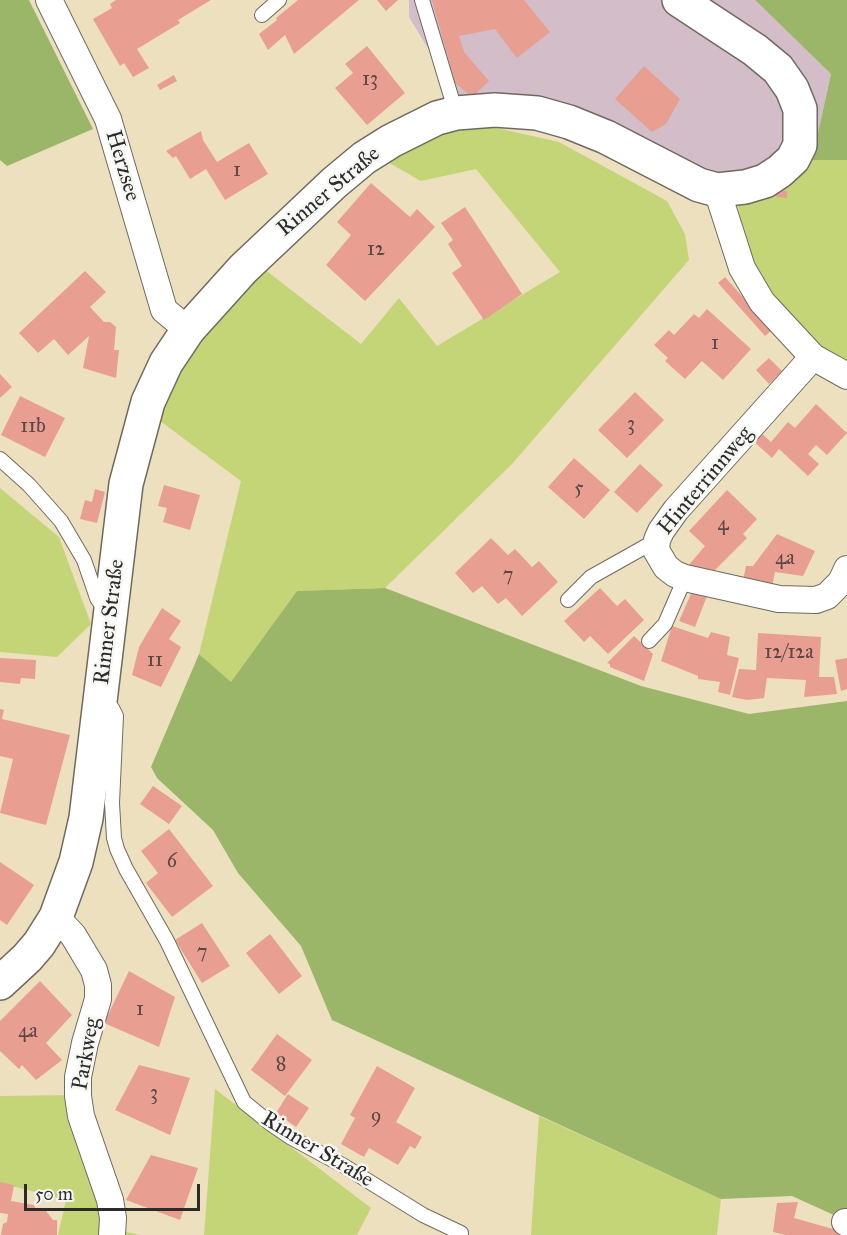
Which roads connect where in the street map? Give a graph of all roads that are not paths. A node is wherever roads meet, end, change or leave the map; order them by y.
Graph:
1 (49, 0) edge
2 (279, 0) edge
3 (422, 0) edge
4 (679, 0) edge
5 (262, 15) dead end
6 (456, 113) junction
7 (717, 190) junction
8 (188, 330) junction
9 (813, 357) junction
10 (847, 376) edge
11 (0, 459) edge
12 (657, 540) junction
13 (847, 569) edge
14 (686, 578) junction
15 (568, 600) dead end
16 (111, 619) junction
17 (649, 641) dead end
18 (99, 706) junction
19 (56, 917) junction
20 (0, 983) edge
21 (461, 1233) dead end
22 (112, 1235) edge

1 - 8 street, Herzsee
2 - 5 lane
3 - 6 lane
4 - 7 main road, Rinner Straße
6 - 7 main road, Rinner Straße
6 - 8 main road, Rinner Straße
7 - 9 street
8 - 16 main road, Rinner Straße
9 - 10 street
9 - 12 street, Hinterrinnweg
11 - 16 lane
12 - 14 street, Hinterrinnweg
12 - 15 lane
13 - 14 street, Hinterrinnweg
14 - 17 lane
16 - 18 main road, Rinner Straße
18 - 19 main road, Rinner Straße
18 - 21 lane, Rinner Straße
19 - 20 main road, Rinner Straße
19 - 22 street, Parkweg

